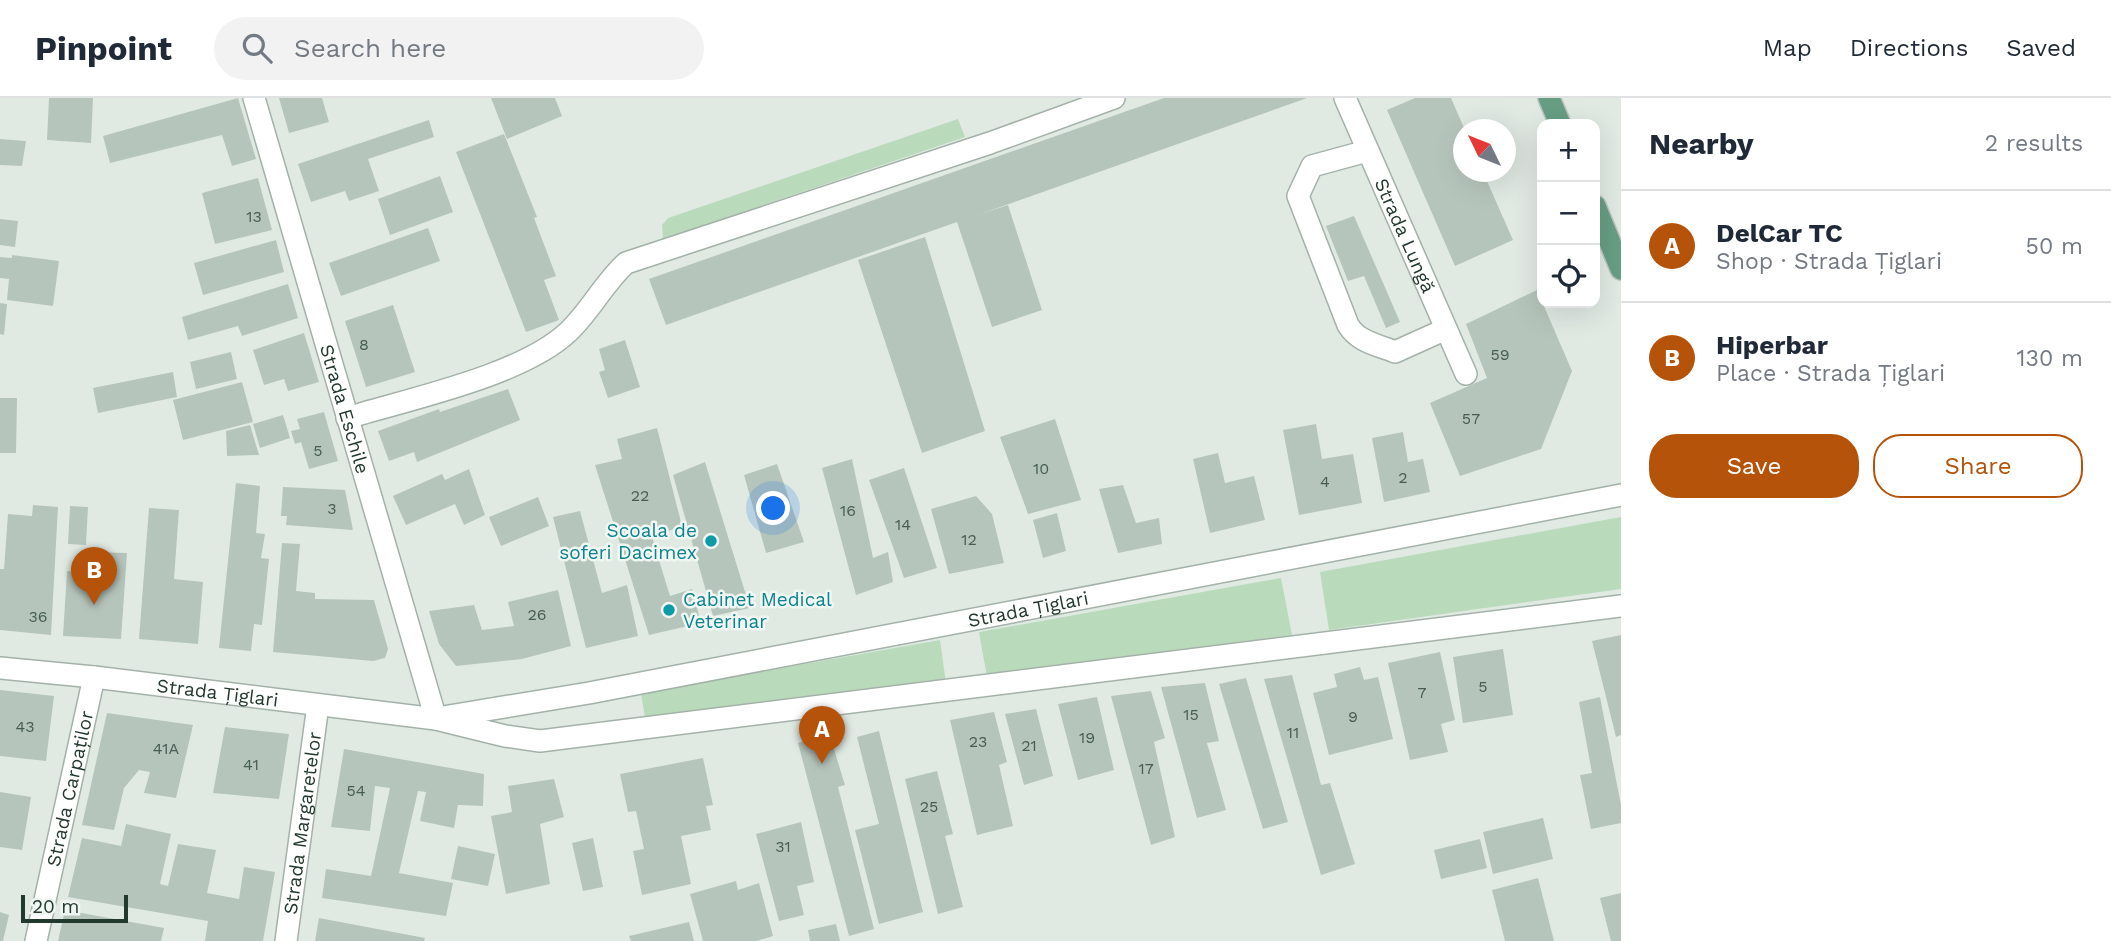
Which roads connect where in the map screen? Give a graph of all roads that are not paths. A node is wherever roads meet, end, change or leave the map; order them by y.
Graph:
1 (254, 98) edge
2 (1114, 98) edge
3 (1549, 98) edge
4 (1352, 100) edge
5 (1558, 119) edge
6 (1367, 151) junction
7 (1600, 218) edge
8 (1621, 268) edge
9 (1446, 329) junction
10 (1466, 374) dead end
11 (347, 418) junction
12 (1621, 495) edge
13 (1621, 606) edge
14 (0, 668) edge
15 (94, 677) junction
16 (318, 705) junction
17 (436, 719) junction
18 (36, 941) edge
19 (286, 941) edge

1 - 11 street, Strada Eschile
2 - 11 street
3 - 5 main road
4 - 6 street, Strada Lungă
6 - 9 street, Strada Lungă
6 - 9 street
7 - 8 main road
9 - 10 street, Strada Lungă
11 - 17 street, Strada Eschile
12 - 17 street, Strada Țiglari
13 - 17 street, Strada Țiglari
14 - 15 street, Strada Țiglari
15 - 16 street, Strada Țiglari
15 - 18 street, Strada Carpaților
16 - 17 street, Strada Țiglari
16 - 19 street, Strada Margaretelor

